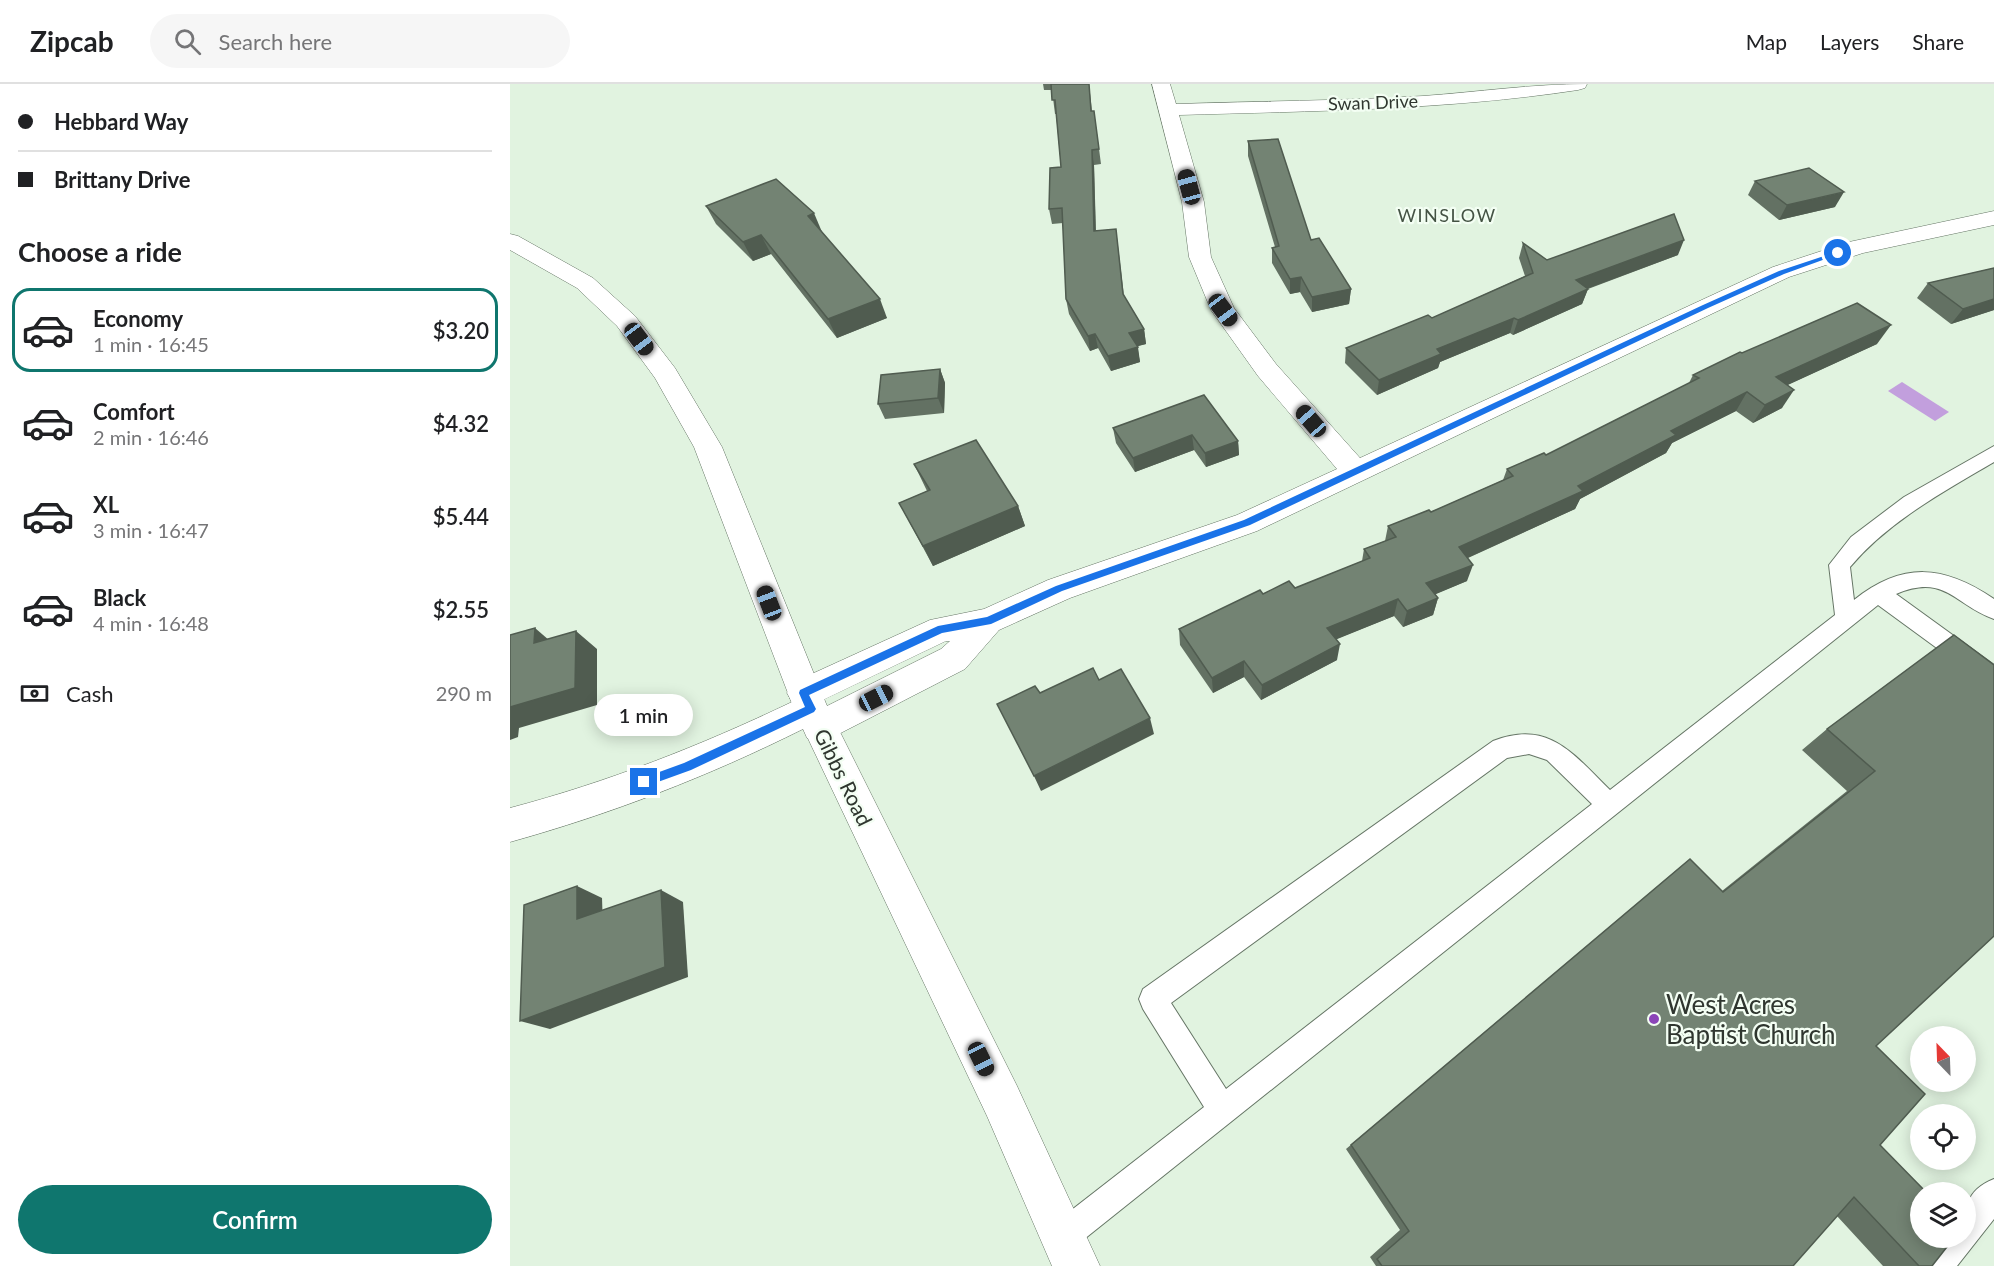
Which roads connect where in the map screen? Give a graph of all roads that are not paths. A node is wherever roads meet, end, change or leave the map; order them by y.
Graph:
1 (1161, 84) edge
2 (1578, 84) edge
3 (1167, 110) junction
4 (1994, 218) edge
5 (510, 241) edge
6 (1994, 453) edge
7 (1355, 471) junction
8 (1878, 593) junction
9 (1994, 609) edge
10 (1846, 618) junction
11 (1994, 677) edge
12 (811, 710) junction
13 (1610, 806) junction
14 (510, 825) edge
15 (1222, 1109) junction
16 (1994, 1194) edge
17 (1976, 1216) edge
18 (1951, 1248) edge
19 (1069, 1251) edge
20 (1936, 1266) edge

1 - 3 street
2 - 3 street, Swan Drive
3 - 7 street
4 - 7 street
5 - 12 street, Gibbs Road
6 - 10 lane
7 - 12 street
8 - 9 lane
8 - 10 lane
8 - 11 lane
10 - 13 lane
12 - 14 street
12 - 19 street, Gibbs Road
13 - 15 lane
13 - 15 lane
15 - 19 lane
16 - 17 lane
18 - 20 lane

